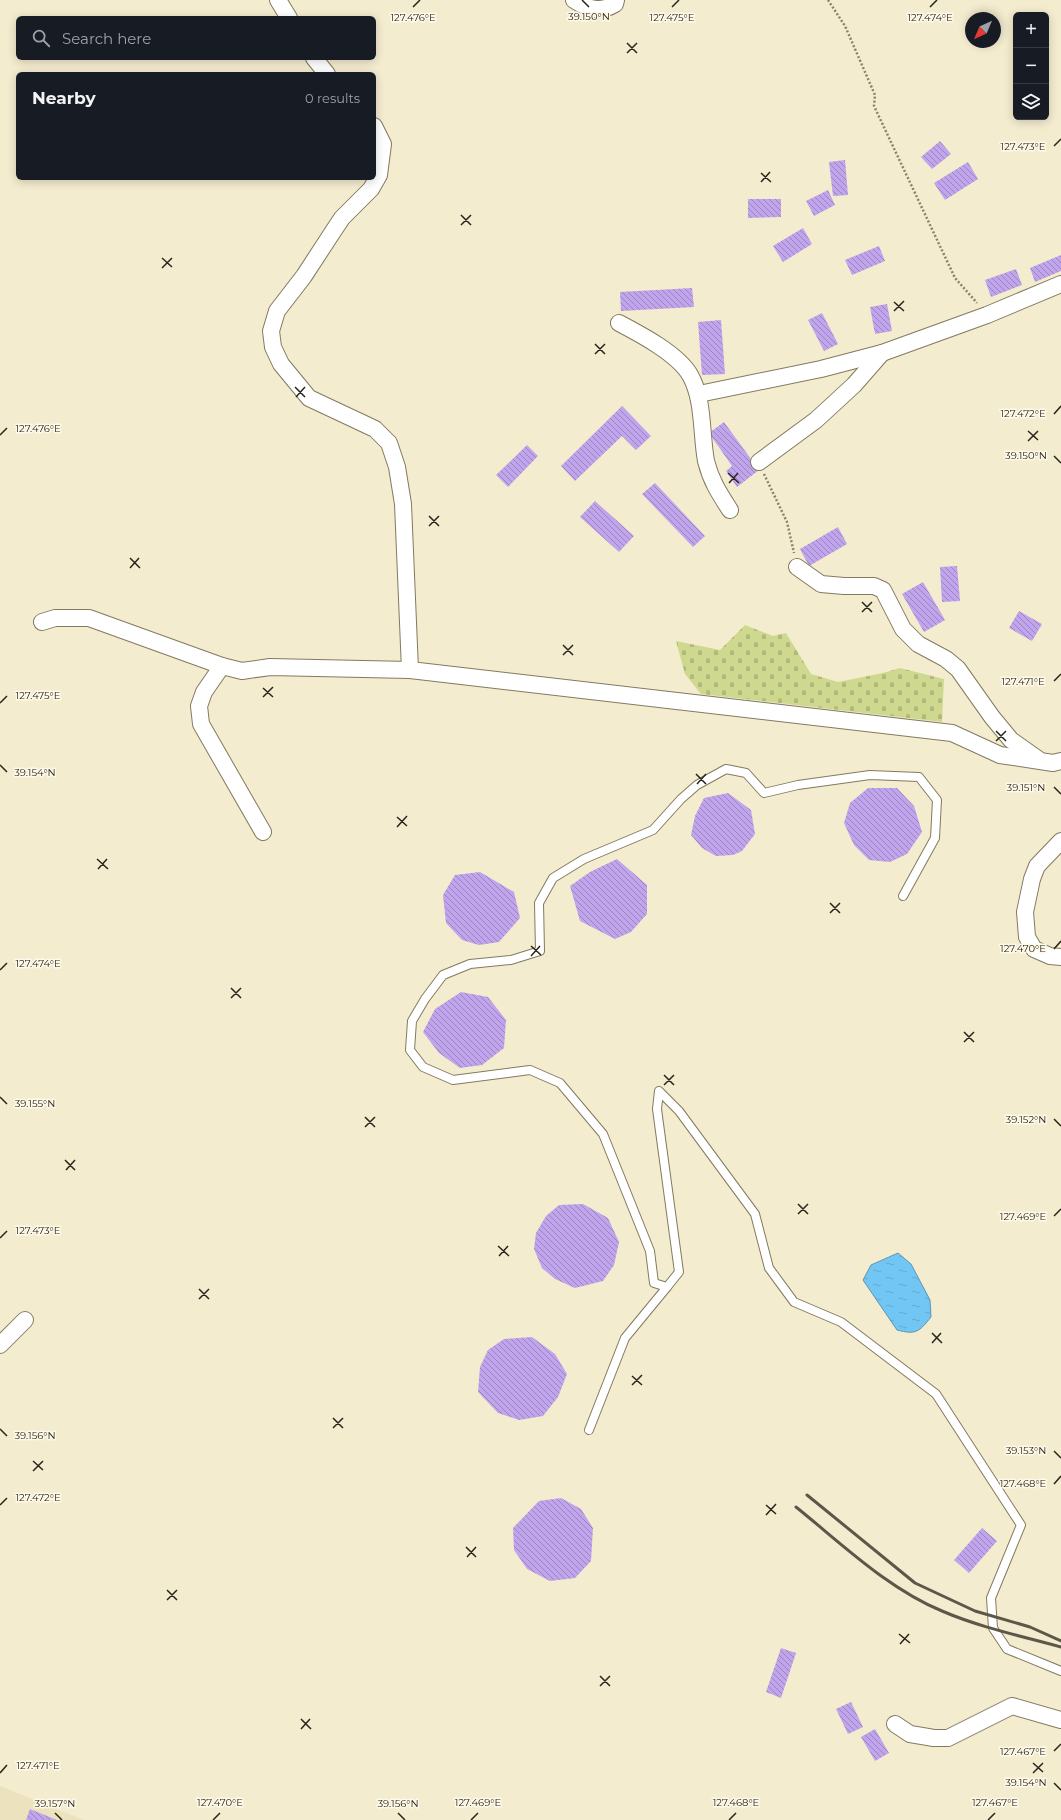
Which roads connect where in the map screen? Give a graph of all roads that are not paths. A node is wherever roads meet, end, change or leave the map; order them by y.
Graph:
1 (278, 0) edge
2 (574, 0) edge
3 (616, 0) edge
4 (288, 16) edge
5 (316, 60) edge
6 (325, 72) edge
7 (376, 130) edge
8 (1061, 284) edge
9 (619, 323) dead end
10 (882, 353) junction
11 (699, 394) junction
12 (759, 462) road end
13 (730, 510) dead end
14 (797, 567) road end
15 (42, 622) dead end
16 (222, 666) junction
17 (410, 670) junction
18 (1040, 761) junction
19 (1061, 761) edge
20 (263, 832) dead end
21 (1061, 841) edge
22 (903, 896) dead end
23 (1061, 957) edge
24 (667, 1287) junction
25 (25, 1320) dead end
26 (0, 1345) edge
27 (589, 1430) dead end
28 (1061, 1671) edge
29 (1061, 1720) edge
30 (895, 1724) dead end

1 - 4 street
2 - 3 street
5 - 6 street
7 - 17 street
8 - 10 street
9 - 11 street
10 - 11 street
10 - 12 street
11 - 13 street
14 - 18 street
15 - 16 street
16 - 17 street
16 - 20 street
17 - 18 street
18 - 19 street
21 - 23 street
22 - 24 lane
24 - 27 lane
24 - 28 lane
25 - 26 street
29 - 30 street

